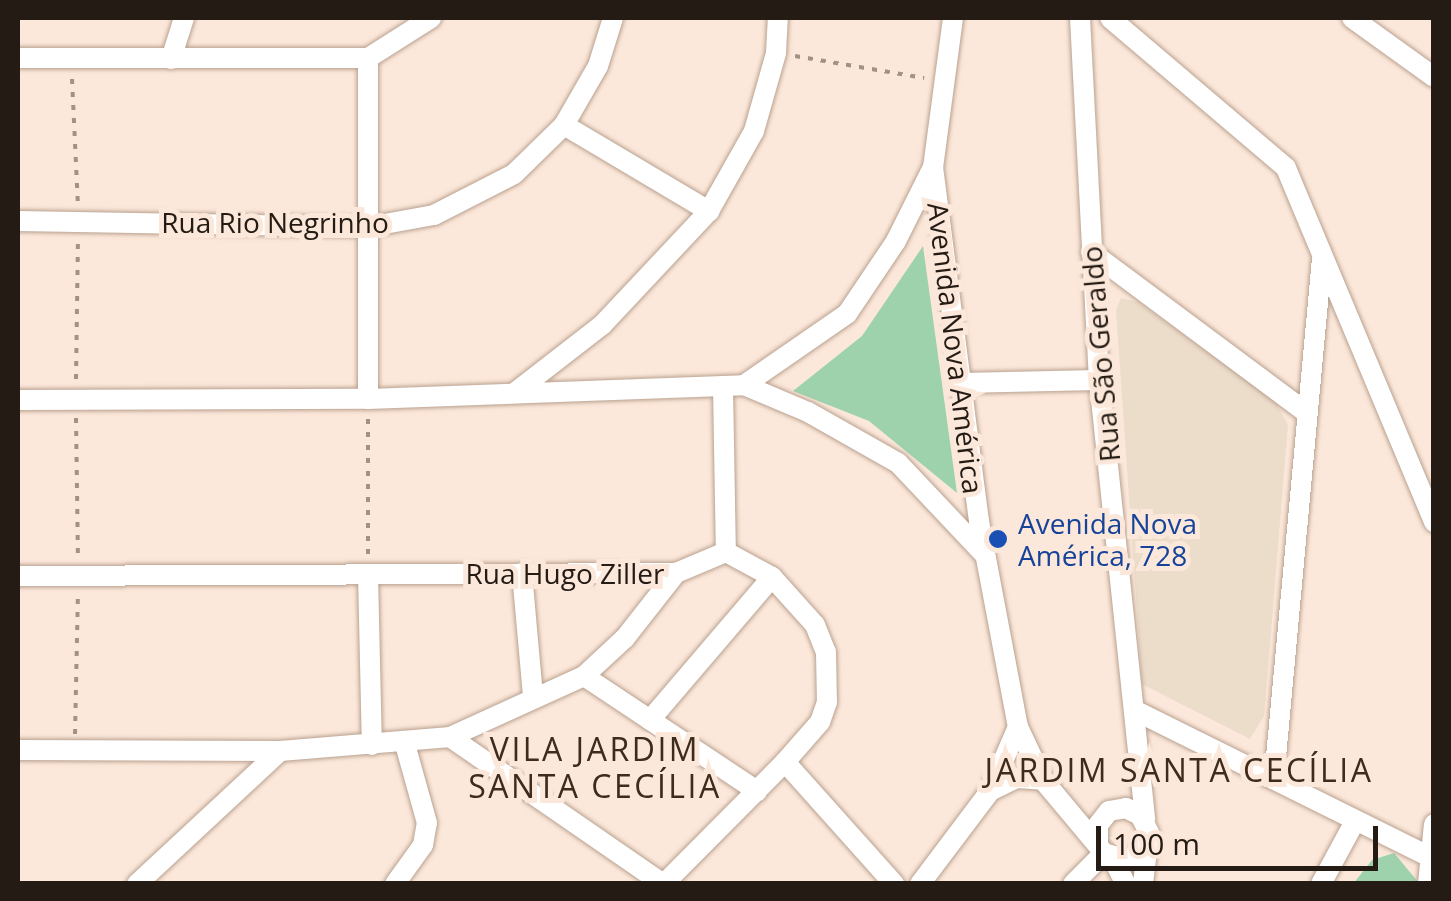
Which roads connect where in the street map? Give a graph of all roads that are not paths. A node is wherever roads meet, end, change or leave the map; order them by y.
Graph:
1 (184, 18) edge
2 (430, 18) edge
3 (613, 18) edge
4 (778, 18) edge
5 (953, 18) edge
6 (1080, 18) edge
7 (1110, 18) edge
8 (1352, 18) edge
9 (18, 58) edge
10 (368, 58) junction
11 (172, 59) junction
12 (1434, 77) edge
13 (564, 125) junction
14 (932, 168) junction
15 (709, 211) junction
16 (18, 221) edge
17 (368, 227) junction
18 (941, 235) junction
19 (896, 242) junction
20 (1090, 252) junction
21 (1322, 256) junction
22 (568, 352) junction
23 (1100, 380) junction
24 (960, 383) junction
25 (733, 386) junction
26 (570, 390) junction
27 (517, 391) junction
28 (368, 399) junction
29 (18, 400) edge
30 (1306, 412) junction
31 (940, 506) junction
32 (979, 521) junction
33 (1434, 522) edge
34 (726, 552) junction
35 (984, 555) junction
36 (522, 573) junction
37 (368, 574) junction
38 (676, 574) junction
39 (18, 576) edge
40 (772, 578) junction
41 (584, 676) junction
42 (532, 697) junction
43 (1134, 710) junction
44 (650, 720) junction
45 (1018, 727) junction
46 (450, 737) junction
47 (405, 744) junction
48 (372, 745) junction
49 (1138, 748) junction
50 (18, 750) edge
51 (280, 751) junction
52 (785, 762) junction
53 (1274, 779) junction
54 (1050, 788) junction
55 (757, 790) junction
56 (990, 791) junction
57 (1113, 810) junction
58 (1145, 820) junction
59 (1355, 821) junction
60 (1434, 824) edge
61 (1146, 846) junction
62 (1105, 851) junction
63 (1430, 857) junction
64 (408, 879) edge
65 (138, 884) edge
66 (663, 884) edge
67 (894, 884) edge
68 (920, 884) edge
69 (1073, 884) edge
70 (1126, 884) edge
71 (1143, 884) edge
72 (1321, 884) edge
73 (1428, 884) edge

1 - 11 street
2 - 10 street
3 - 13 street, Rua Rio Negrinho
4 - 15 street
5 - 14 street, Avenida Nova América
6 - 20 street, Rua São Geraldo
7 - 21 street
8 - 12 street
9 - 11 street
10 - 11 street
10 - 17 street
13 - 15 street
13 - 17 street, Rua Rio Negrinho
14 - 18 street, Avenida Nova América
14 - 19 street
15 - 22 street
16 - 17 street, Rua Rio Negrinho
17 - 28 street
18 - 19 street
18 - 24 street, Avenida Nova América
19 - 25 street
20 - 23 street, Rua São Geraldo
20 - 30 street
21 - 30 street
21 - 33 street
22 - 26 street
22 - 27 street
23 - 24 street
23 - 43 street, Rua São Geraldo
24 - 32 street, Avenida Nova América
25 - 26 street
25 - 31 street
25 - 34 street
26 - 27 street
27 - 28 street
28 - 29 street
30 - 53 street
31 - 32 street
31 - 35 street
32 - 35 street, Avenida Nova América
34 - 38 street, Rua Hugo Ziller
34 - 40 street
35 - 45 street, Avenida Nova América
36 - 37 street, Rua Hugo Ziller
36 - 38 street, Rua Hugo Ziller
36 - 42 street
37 - 39 street, Rua Hugo Ziller
37 - 48 street
38 - 41 street
40 - 44 street
40 - 52 street
41 - 42 street
41 - 44 street
42 - 46 street
43 - 49 street, Rua São Geraldo
43 - 53 street
44 - 55 street
45 - 54 street, Avenida Nova América
45 - 56 street
46 - 47 street
46 - 66 street
47 - 48 street
47 - 64 street
48 - 51 street
49 - 57 street, Rua São Geraldo
49 - 58 street, Rua São Geraldo
50 - 51 street
51 - 65 street
52 - 55 street
52 - 67 street
53 - 59 street
54 - 56 street
54 - 57 street
54 - 62 street, Avenida Nova América
55 - 66 street
56 - 68 street
57 - 58 street
57 - 62 street
58 - 61 street
59 - 63 street
59 - 72 street
60 - 63 street
61 - 62 street
61 - 71 street
62 - 69 street
62 - 70 street, Avenida Nova América
63 - 73 street

